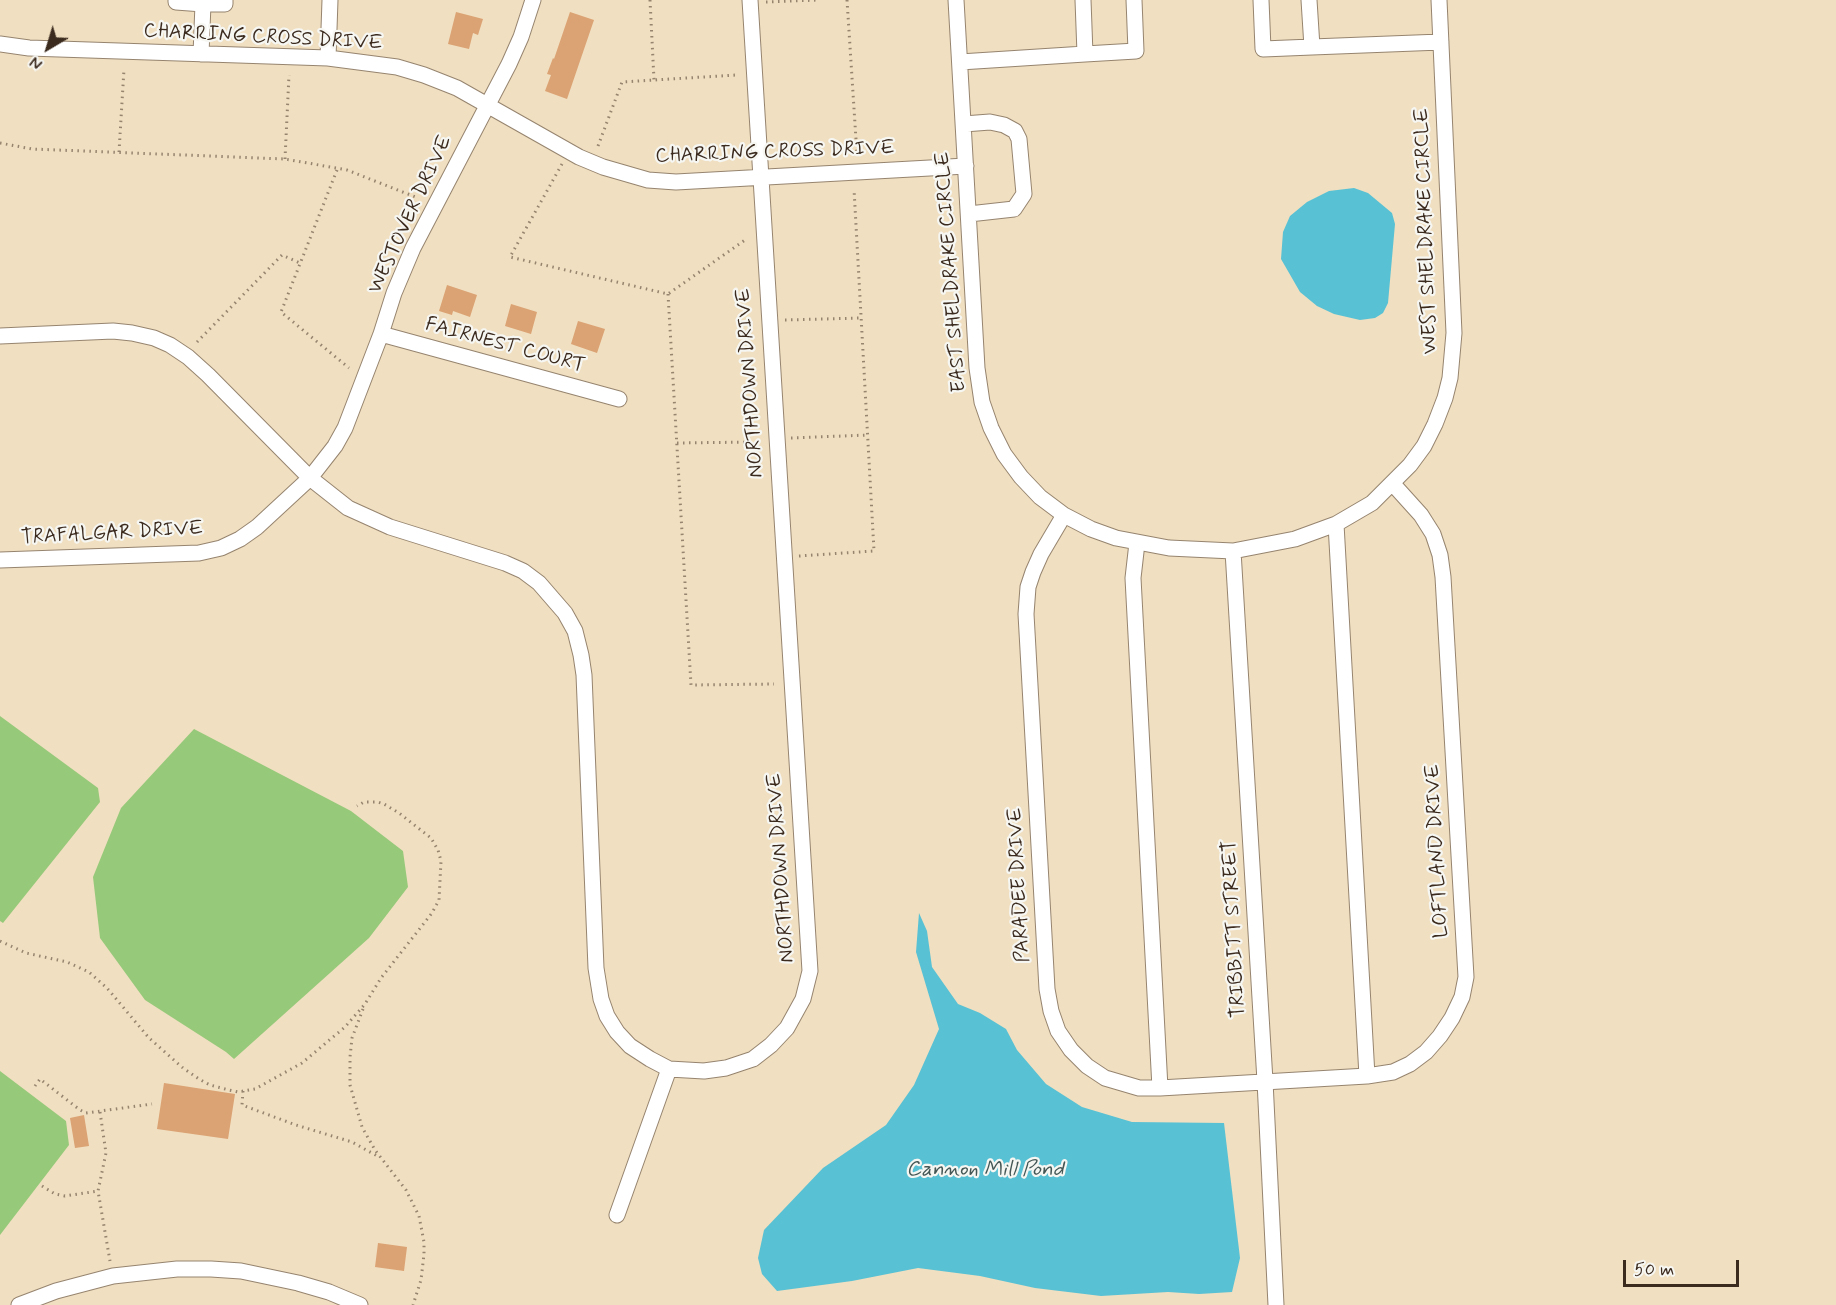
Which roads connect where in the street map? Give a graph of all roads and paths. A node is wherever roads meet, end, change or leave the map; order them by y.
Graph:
1 (176, 0) edge
2 (225, 0) edge
3 (330, 0) edge
4 (533, 0) edge
5 (650, 0) edge
6 (750, 0) edge
7 (818, 0) edge
8 (847, 0) edge
9 (956, 0) edge
10 (1083, 0) edge
11 (1134, 0) edge
12 (1261, 0) edge
13 (1310, 0) edge
14 (1439, 0) edge
15 (766, 3) dead end
16 (203, 4) junction
17 (1441, 42) junction
18 (0, 44) edge
19 (1312, 47) junction
20 (201, 54) junction
21 (1085, 54) junction
22 (328, 58) junction
23 (960, 62) junction
24 (123, 69) dead end
25 (289, 75) dead end
26 (736, 75) dead end
27 (654, 80) junction
28 (488, 105) junction
29 (964, 124) junction
30 (0, 143) edge
31 (598, 146) dead end
32 (119, 152) junction
33 (857, 155) dead end
34 (285, 159) junction
35 (562, 164) dead end
36 (966, 166) junction
37 (337, 169) junction
38 (759, 177) junction
39 (854, 189) dead end
40 (418, 198) dead end
41 (969, 214) junction
42 (745, 240) dead end
43 (300, 263) junction
44 (668, 294) junction
45 (861, 318) junction
46 (783, 321) dead end
47 (381, 334) junction
48 (0, 336) edge
49 (197, 342) dead end
50 (349, 368) dead end
51 (618, 399) dead end
52 (868, 435) junction
53 (790, 438) dead end
54 (756, 442) dead end
55 (676, 443) junction
56 (310, 478) junction
57 (1393, 484) junction
58 (1064, 515) junction
59 (1336, 524) junction
60 (1137, 543) junction
61 (1233, 551) junction
62 (797, 556) dead end
63 (0, 560) edge
64 (774, 684) dead end
65 (357, 806) dead end
66 (0, 941) edge
67 (365, 1004) junction
68 (669, 1069) junction
69 (1367, 1076) junction
70 (1265, 1081) junction
71 (35, 1086) dead end
72 (1160, 1088) junction
73 (243, 1091) junction
74 (152, 1104) dead end
75 (100, 1112) junction
76 (383, 1159) junction
77 (42, 1186) dead end
78 (98, 1191) junction
79 (616, 1215) dead end
80 (111, 1263) dead end
81 (19, 1305) edge
82 (360, 1305) edge
83 (413, 1305) edge
84 (1276, 1305) edge

1 - 16 street
2 - 16 street
3 - 22 street
4 - 28 street, WESTOVER DRIVE
5 - 27 path
6 - 38 street, NORTHDOWN DRIVE
7 - 15 path
8 - 33 path
9 - 23 street, EAST SHELDRAKE CIRCLE
10 - 21 street
11 - 21 street
12 - 19 street
13 - 19 street
14 - 17 street, WEST SHELDRAKE CIRCLE
16 - 20 street
17 - 19 street
17 - 57 street, WEST SHELDRAKE CIRCLE
18 - 20 street, CHARRING CROSS DRIVE
20 - 22 street, CHARRING CROSS DRIVE
21 - 23 street
22 - 28 street, CHARRING CROSS DRIVE
23 - 29 street, EAST SHELDRAKE CIRCLE
24 - 32 path
25 - 34 path
26 - 27 path
27 - 31 path
28 - 38 street, CHARRING CROSS DRIVE
28 - 47 street, WESTOVER DRIVE
29 - 36 street, EAST SHELDRAKE CIRCLE
29 - 41 street
30 - 32 path
32 - 34 path
34 - 37 path
35 - 44 path
36 - 38 street, CHARRING CROSS DRIVE
36 - 41 street, EAST SHELDRAKE CIRCLE
37 - 40 path
37 - 43 path
38 - 68 street, NORTHDOWN DRIVE
39 - 45 path
41 - 58 street, EAST SHELDRAKE CIRCLE
42 - 44 path
43 - 49 path
43 - 50 path
44 - 55 path
45 - 46 path
45 - 52 path
47 - 51 street, FAIRNEST COURT
47 - 56 street, WESTOVER DRIVE
48 - 56 street, NORTHDOWN DRIVE
52 - 53 path
52 - 62 path
54 - 55 path
55 - 64 path
56 - 63 street, TRAFALGAR DRIVE
56 - 68 street, NORTHDOWN DRIVE
57 - 59 street, WEST SHELDRAKE CIRCLE
57 - 69 street, LOFTLAND DRIVE
58 - 60 street, EAST SHELDRAKE CIRCLE
58 - 72 street, PARADEE DRIVE
59 - 61 street, WEST SHELDRAKE CIRCLE
59 - 69 street
60 - 61 street, EAST SHELDRAKE CIRCLE
60 - 72 street
61 - 70 street, TRIBBITT STREET
65 - 67 path
66 - 73 path
67 - 73 path
67 - 76 path
68 - 79 street
69 - 70 street, LOFTLAND DRIVE
70 - 72 street, PARADEE DRIVE
70 - 84 street, TRIBBITT STREET
71 - 75 path
73 - 76 path
74 - 75 path
75 - 78 path
76 - 83 path
77 - 78 path
78 - 80 path
81 - 82 street

